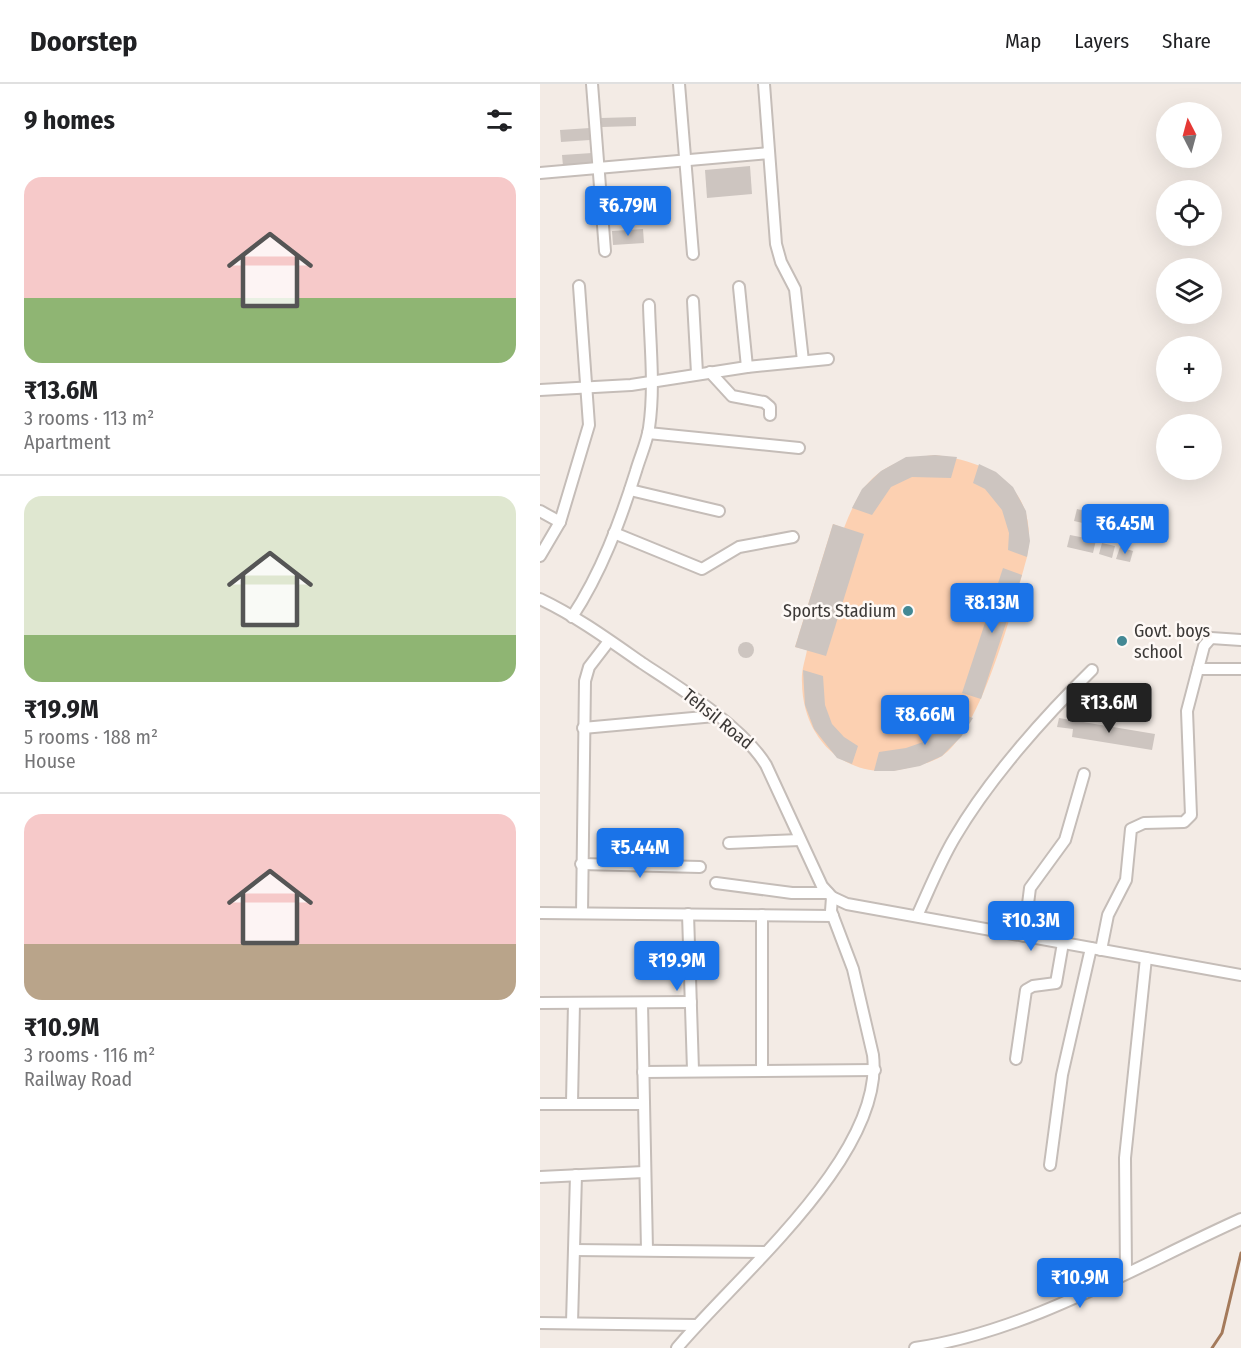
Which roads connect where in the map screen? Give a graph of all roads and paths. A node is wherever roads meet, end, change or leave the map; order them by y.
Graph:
1 (592, 84) edge
2 (678, 84) edge
3 (764, 84) edge
4 (769, 153) junction
5 (684, 161) junction
6 (599, 168) junction
7 (540, 173) edge
8 (605, 250) dead end
9 (693, 254) dead end
10 (579, 286) dead end
11 (739, 286) dead end
12 (693, 301) dead end
13 (649, 305) dead end
14 (828, 360) dead end
15 (803, 361) junction
16 (747, 367) junction
17 (710, 372) junction
18 (697, 374) junction
19 (652, 380) junction
20 (587, 386) junction
21 (540, 390) edge
22 (771, 415) dead end
23 (648, 433) junction
24 (799, 448) dead end
25 (630, 490) junction
26 (540, 511) edge
27 (719, 511) dead end
28 (560, 522) junction
29 (614, 532) junction
30 (793, 537) dead end
31 (540, 556) edge
32 (540, 599) edge
33 (572, 617) junction
34 (609, 640) junction
35 (1241, 640) edge
36 (1198, 669) junction
37 (1241, 669) edge
38 (1092, 670) dead end
39 (715, 716) junction
40 (583, 728) junction
41 (1084, 774) dead end
42 (800, 840) junction
43 (729, 843) dead end
44 (582, 864) junction
45 (700, 867) dead end
46 (716, 883) dead end
47 (830, 895) junction
48 (540, 913) edge
49 (582, 913) junction
50 (688, 914) junction
51 (762, 915) junction
52 (833, 916) junction
53 (917, 916) junction
54 (1024, 936) junction
55 (1063, 943) junction
56 (1096, 949) junction
57 (1146, 958) junction
58 (1241, 975) edge
59 (691, 1002) junction
60 (540, 1003) edge
61 (574, 1003) junction
62 (642, 1003) junction
63 (1016, 1059) dead end
64 (693, 1070) junction
65 (875, 1070) junction
66 (762, 1071) junction
67 (643, 1072) junction
68 (572, 1103) junction
69 (540, 1104) edge
70 (644, 1104) junction
71 (1050, 1165) dead end
72 (644, 1172) junction
73 (576, 1175) junction
74 (540, 1177) edge
75 (1241, 1219) edge
76 (574, 1250) junction
77 (646, 1250) junction
78 (765, 1252) junction
79 (1126, 1272) junction
80 (540, 1323) edge
81 (572, 1323) junction
82 (696, 1325) junction
83 (934, 1347) edge
84 (677, 1348) edge
85 (915, 1348) edge

1 - 6 street
2 - 5 street
3 - 4 street
4 - 5 street
4 - 15 street
5 - 6 street
5 - 9 street
6 - 7 street
6 - 8 street
10 - 20 street
11 - 16 street
12 - 18 street
13 - 19 street
14 - 15 street
15 - 16 street
16 - 17 street
17 - 18 street
17 - 22 street
18 - 19 street
19 - 20 street
19 - 23 street
20 - 21 street
20 - 28 street
23 - 24 street
23 - 25 street
25 - 27 street
25 - 29 street
26 - 28 street
28 - 31 street
29 - 30 street
29 - 33 street
32 - 33 street, Tehsil Road
33 - 34 street, Tehsil Road
34 - 39 street, Tehsil Road
34 - 40 street
35 - 36 street
36 - 37 street
36 - 56 street
38 - 53 street
39 - 40 street
39 - 42 street, Tehsil Road
40 - 44 street
41 - 54 street
42 - 43 street
42 - 47 street, Tehsil Road
44 - 45 street
44 - 49 street
46 - 47 street
47 - 52 street
47 - 53 street
48 - 49 street
49 - 50 street
50 - 51 street
50 - 59 street
51 - 52 street
51 - 66 street
52 - 65 street
53 - 54 street
54 - 55 street
55 - 56 street
55 - 63 street
56 - 57 street
56 - 71 street
57 - 58 street
57 - 79 street
59 - 62 street
59 - 64 street
60 - 61 street
61 - 62 street
61 - 68 street
62 - 67 street
64 - 66 street
64 - 67 street
65 - 66 street
65 - 78 street
67 - 70 street
68 - 69 street
68 - 70 street
70 - 72 street
72 - 73 street
72 - 77 street
73 - 74 street
73 - 76 street
75 - 79 street
76 - 77 street
76 - 81 street
77 - 78 street
78 - 82 street
79 - 83 street
80 - 81 street
81 - 82 street
82 - 84 street
83 - 85 street

